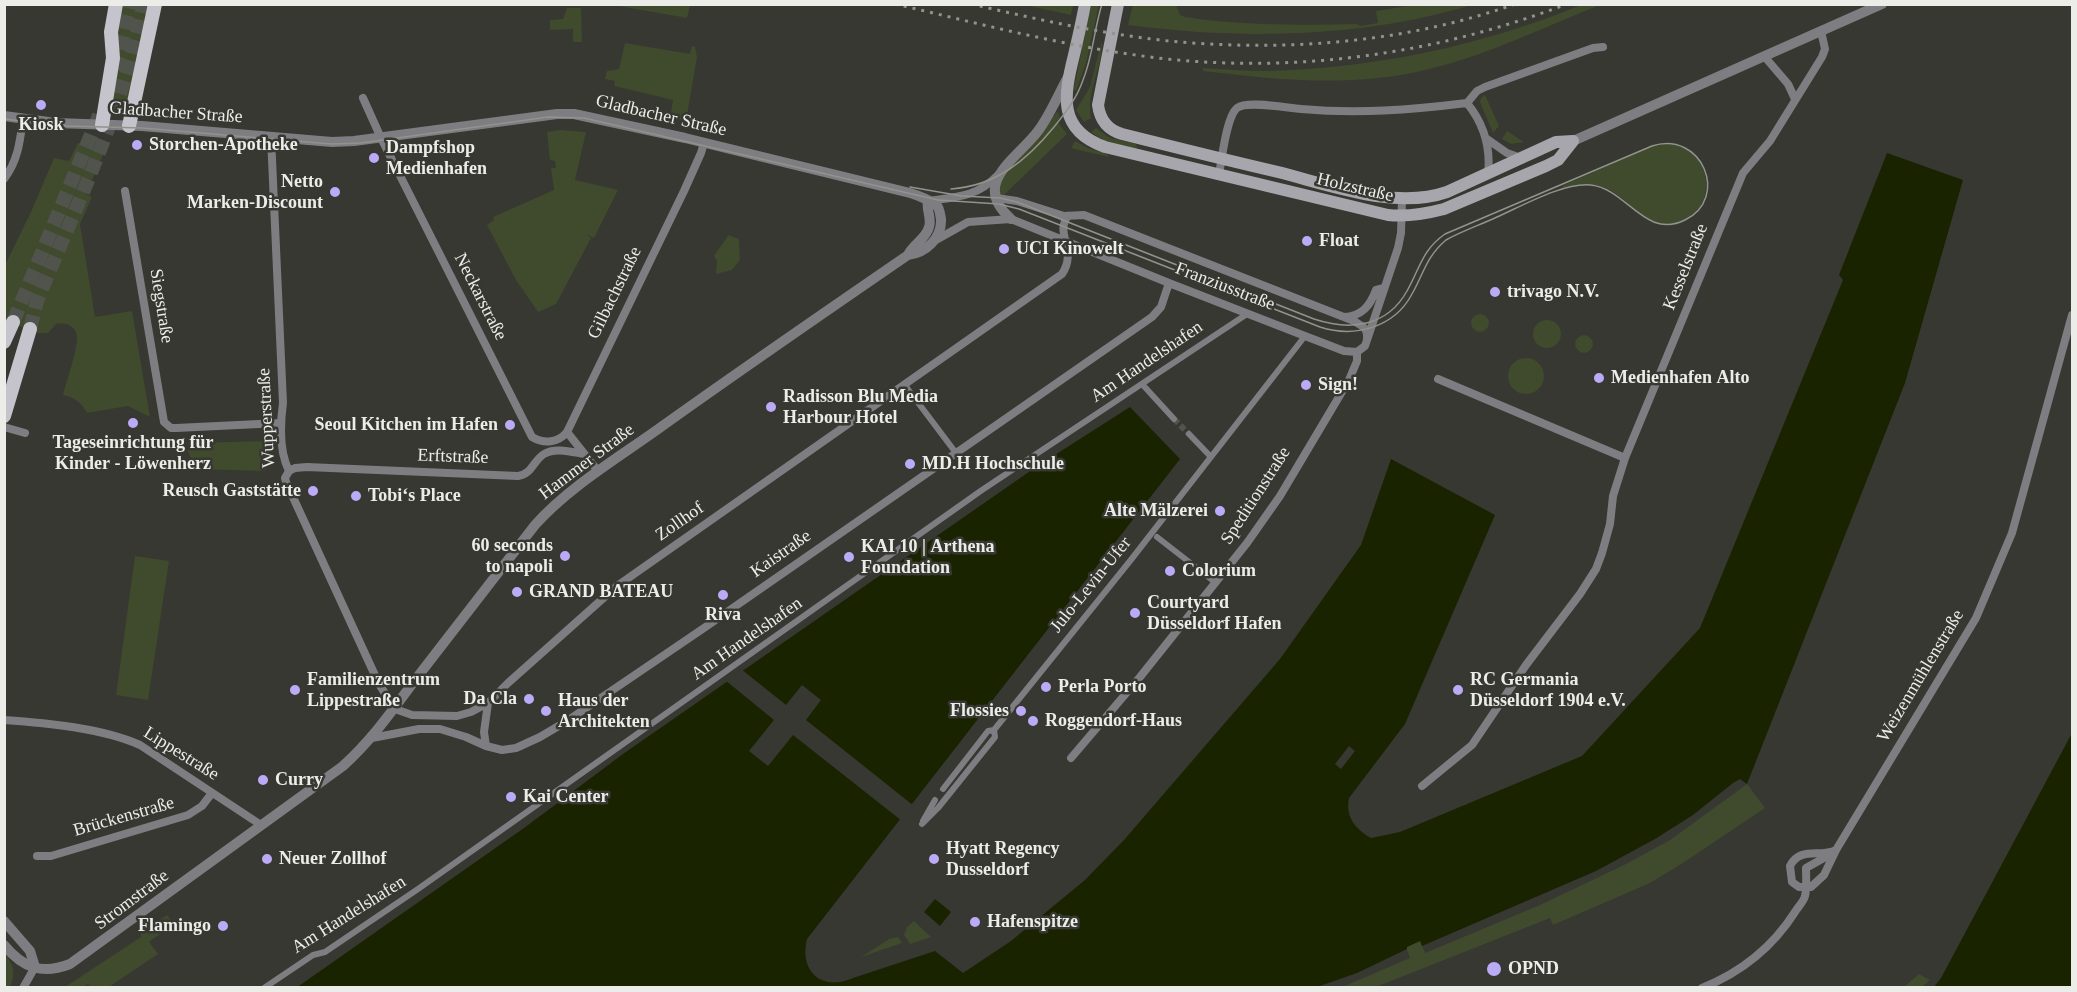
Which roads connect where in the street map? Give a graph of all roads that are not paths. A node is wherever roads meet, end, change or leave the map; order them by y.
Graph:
1 (116, 4) edge
2 (155, 4) edge
3 (1085, 4) edge
4 (1118, 4) edge
5 (1882, 4) edge
6 (1821, 31) junction
7 (1603, 47) dead end
8 (1764, 56) junction
9 (1069, 75) junction
10 (363, 98) dead end
11 (1795, 99) junction
12 (1467, 103) junction
13 (4, 116) edge
14 (23, 119) junction
15 (102, 125) junction
16 (129, 126) junction
17 (271, 137) junction
18 (381, 138) junction
19 (1487, 139) junction
20 (1573, 141) junction
21 (704, 143) junction
22 (1521, 158) junction
23 (1222, 159) junction
24 (999, 174) junction
25 (1219, 174) junction
26 (1488, 174) junction
27 (4, 179) edge
28 (125, 191) dead end
29 (996, 198) junction
30 (1402, 199) junction
31 (928, 202) junction
32 (1068, 216) junction
33 (1402, 216) junction
34 (1011, 219) junction
35 (936, 240) junction
36 (1066, 241) junction
37 (908, 255) junction
38 (1169, 284) junction
39 (1384, 288) junction
40 (1247, 314) junction
41 (1337, 315) junction
42 (2073, 315) edge
43 (13, 322) tunnel mouth
44 (30, 329) tunnel mouth
45 (1305, 336) junction
46 (1367, 338) junction
47 (4, 342) edge
48 (1357, 352) junction
49 (1437, 379) dead end
50 (904, 384) junction
51 (1142, 384) junction
52 (4, 416) edge
53 (1174, 419) tunnel mouth
54 (280, 423) junction
55 (4, 427) edge
56 (567, 432) junction
57 (25, 433) dead end
58 (1189, 434) tunnel mouth
59 (956, 453) junction
60 (584, 454) junction
61 (1211, 457) junction
62 (1625, 458) junction
63 (288, 471) junction
64 (598, 471) junction
65 (1157, 537) dead end
66 (1216, 583) junction
67 (488, 703) junction
68 (395, 709) junction
69 (4, 720) edge
70 (994, 730) junction
71 (372, 738) junction
72 (486, 746) junction
73 (1071, 758) dead end
74 (1422, 786) dead end
75 (943, 789) dead end
76 (212, 793) junction
77 (935, 800) dead end
78 (261, 825) junction
79 (1836, 850) junction
80 (37, 856) dead end
81 (1806, 888) junction
82 (4, 921) edge
83 (4, 945) edge
84 (35, 967) junction
85 (23, 987) edge
86 (264, 987) edge
87 (1702, 987) edge

1 - 15 main road
2 - 16 main road
3 - 9 main road, Holzstraße
4 - 23 main road, Holzstraße
5 - 6 street, Holzstraße
6 - 8 street, Holzstraße
6 - 11 street, Kesselstraße
7 - 12 street
8 - 11 street
8 - 20 street, Holzstraße
9 - 24 street
9 - 25 main road, Holzstraße
10 - 18 street
11 - 62 street, Kesselstraße
12 - 19 street
12 - 23 street
13 - 14 street, Gladbacher Straße
14 - 15 street, Gladbacher Straße
14 - 27 street
15 - 16 street, Gladbacher Straße
16 - 17 street, Gladbacher Straße
17 - 18 street, Gladbacher Straße
17 - 54 street, Wupperstraße
18 - 21 street, Gladbacher Straße
18 - 56 street, Neckarstraße
19 - 22 street
19 - 26 street
20 - 22 main road, Holzstraße
20 - 33 main road, Holzstraße
21 - 31 street, Gladbacher Straße
21 - 56 street, Gilbachstraße
22 - 26 main road, Holzstraße
23 - 25 street
23 - 30 main road, Holzstraße
24 - 29 street
24 - 31 street
25 - 33 main road, Holzstraße
26 - 30 main road, Holzstraße
28 - 54 street, Siegstraße
29 - 32 street, Franziusstraße
29 - 34 street
30 - 33 street
31 - 35 street
31 - 37 street, Hammer Straße
32 - 36 street
32 - 41 street, Franziusstraße
33 - 39 street
34 - 35 street, Franziusstraße
34 - 36 street, Franziusstraße
35 - 37 street, Hammer Straße
36 - 38 street, Franziusstraße
36 - 50 street, Zollhof
37 - 64 street, Hammer Straße
38 - 40 street, Franziusstraße
38 - 59 street, Kaistraße
39 - 41 street
39 - 46 street
40 - 45 street, Franziusstraße
40 - 51 street, Am Handelshafen
41 - 46 street, Franziusstraße
42 - 79 street, Weizenmühlenstraße
43 - 47 main road
44 - 52 main road
45 - 48 street, Franziusstraße
45 - 61 street, Julo-Levin-Ufer
46 - 48 street
48 - 66 street, Speditionstraße
49 - 62 street
50 - 59 street
50 - 67 street, Zollhof
51 - 53 street
51 - 86 street, Am Handelshafen
54 - 63 street, Wupperstraße
55 - 57 street
56 - 60 street
58 - 61 street
59 - 72 street, Kaistraße
60 - 63 street, Erftstraße
60 - 64 street
61 - 70 street, Julo-Levin-Ufer
62 - 74 street, Kesselstraße
63 - 68 street, Wupperstraße
64 - 68 street, Hammer Straße
65 - 66 street
66 - 73 street, Speditionstraße
67 - 68 street, Zollhof
67 - 72 street
68 - 71 street, Hammer Straße
69 - 76 street, Lippestraße
70 - 75 street, Julo-Levin-Ufer
70 - 77 street, Julo-Levin-Ufer
71 - 72 street, Kaistraße
71 - 78 street, Hammer Straße
76 - 78 street, Lippestraße
76 - 80 street, Brückenstraße
78 - 84 street, Stromstraße
79 - 81 street
79 - 81 street, Weizenmühlenstraße
79 - 81 street
81 - 87 street, Weizenmühlenstraße
82 - 84 street
83 - 84 street
84 - 85 street

